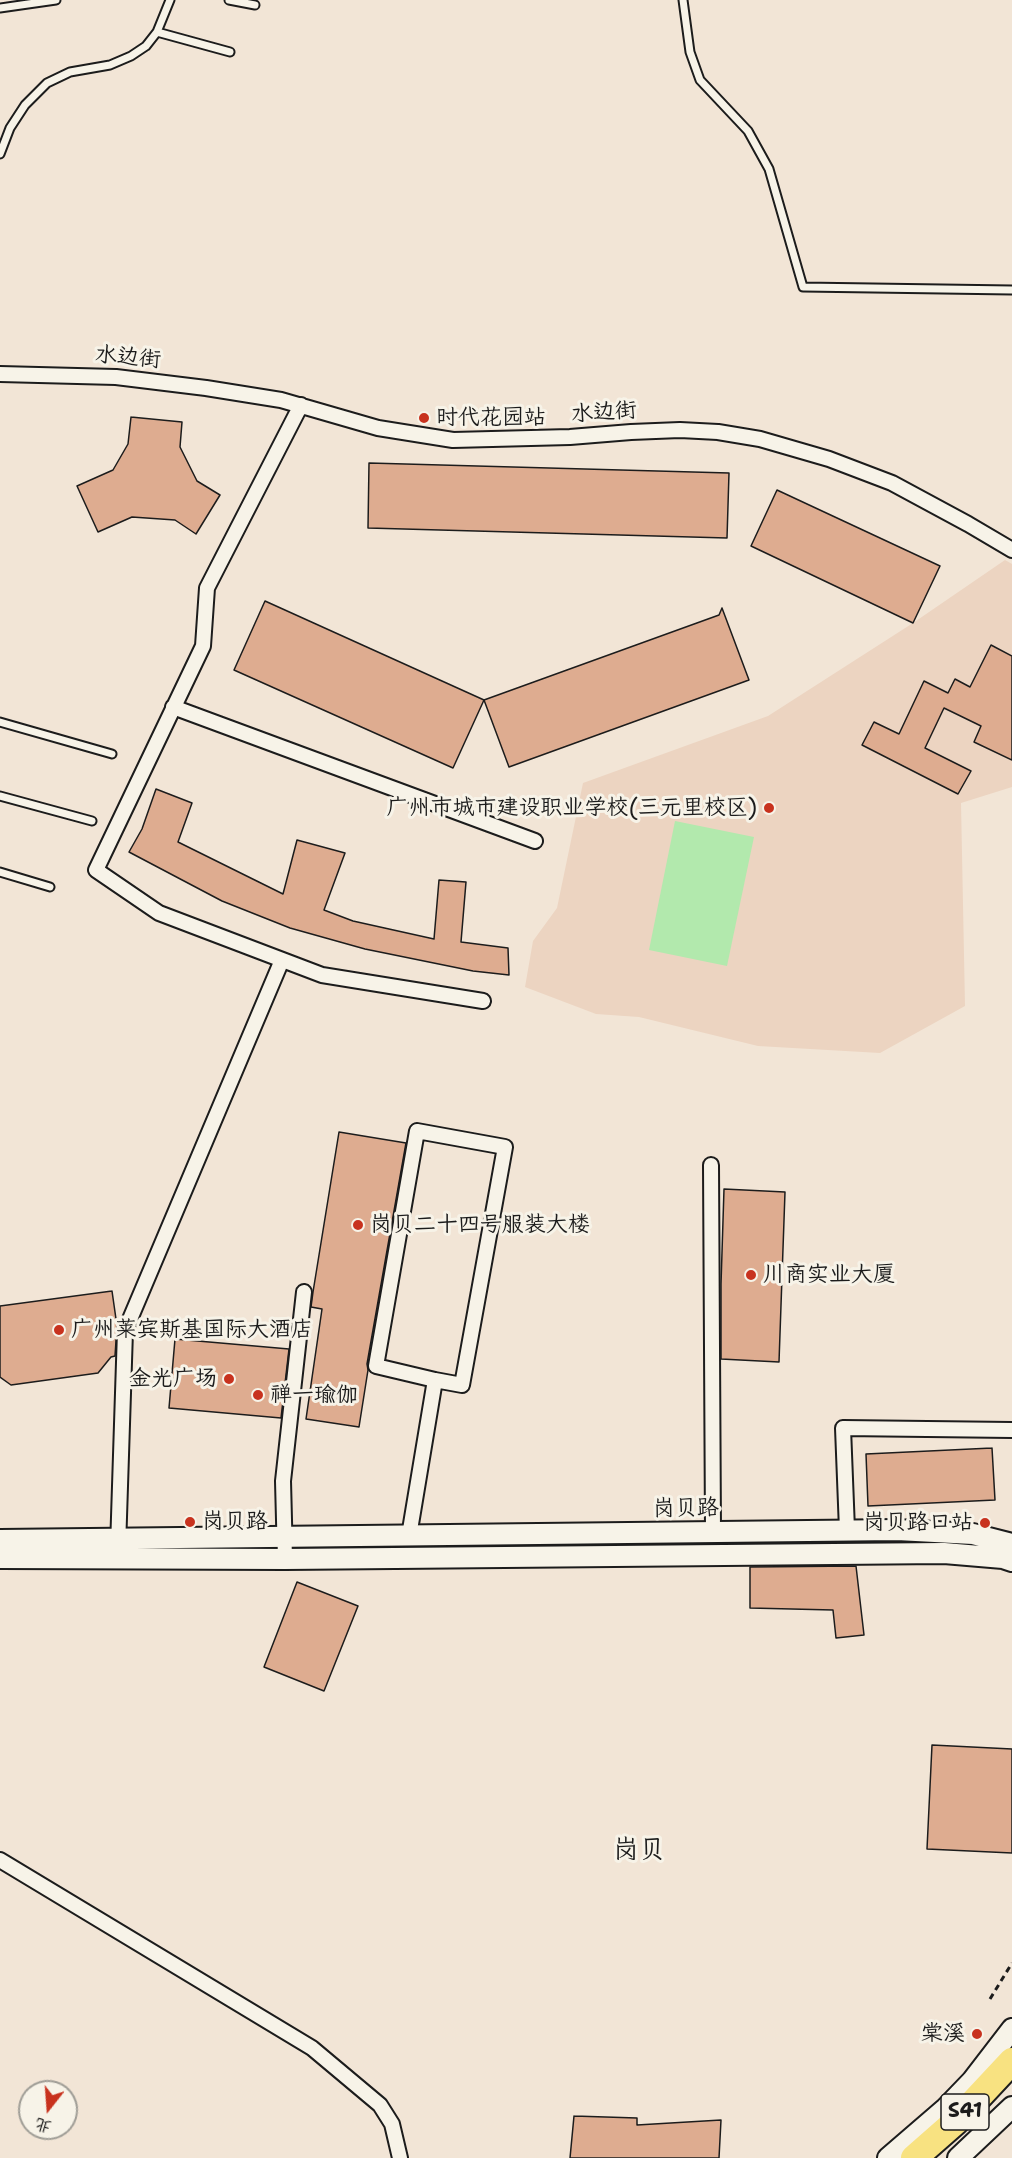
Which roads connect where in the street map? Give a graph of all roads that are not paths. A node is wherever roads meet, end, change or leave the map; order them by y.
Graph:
1 (56, 0) edge
2 (170, 0) edge
3 (229, 0) edge
4 (683, 0) edge
5 (255, 5) dead end
6 (0, 9) edge
7 (156, 32) junction
8 (230, 52) dead end
9 (0, 154) edge
10 (1012, 290) edge
11 (0, 374) edge
12 (301, 405) junction
13 (1012, 550) edge
14 (173, 707) junction
15 (0, 722) edge
16 (112, 754) dead end
17 (0, 796) edge
18 (92, 821) dead end
19 (535, 841) dead end
20 (0, 872) edge
21 (50, 887) dead end
22 (282, 960) junction
23 (483, 1001) dead end
24 (711, 1165) dead end
25 (304, 1292) dead end
26 (435, 1380) junction
27 (1012, 1430) edge
28 (847, 1530) junction
29 (713, 1532) junction
30 (1012, 1533) edge
31 (973, 1534) junction
32 (409, 1536) junction
33 (284, 1538) junction
34 (0, 1540) edge
35 (1012, 1544) edge
36 (118, 1549) junction
37 (0, 1558) edge
38 (285, 1559) junction
39 (1012, 1562) edge
40 (0, 1860) edge
41 (1012, 2030) edge
42 (1012, 2061) edge
43 (1012, 2107) edge
44 (400, 2158) edge
45 (888, 2158) edge
46 (914, 2158) edge
47 (958, 2158) edge

1 - 6 lane
2 - 7 lane
3 - 5 lane
4 - 10 lane
7 - 8 lane
7 - 9 lane
11 - 12 street, 水边街
12 - 13 street, 水边街
12 - 14 street
14 - 19 street
14 - 22 street
15 - 16 lane
17 - 18 lane
20 - 21 lane
22 - 23 street
22 - 36 street
24 - 29 street
25 - 33 street
26 - 26 street
26 - 32 street
27 - 28 street
28 - 29 main road, 岗贝路
28 - 31 main road, 岗贝路
29 - 32 main road, 岗贝路
30 - 31 main road
31 - 35 main road, 岗贝路
32 - 33 main road, 岗贝路
33 - 36 main road, 岗贝路
33 - 38 street
34 - 36 main road, 岗贝路
36 - 37 main road, 岗贝路
36 - 38 main road, 岗贝路
38 - 39 main road, 岗贝路
40 - 44 street
41 - 45 main road
42 - 46 highway, S41
43 - 47 main road

